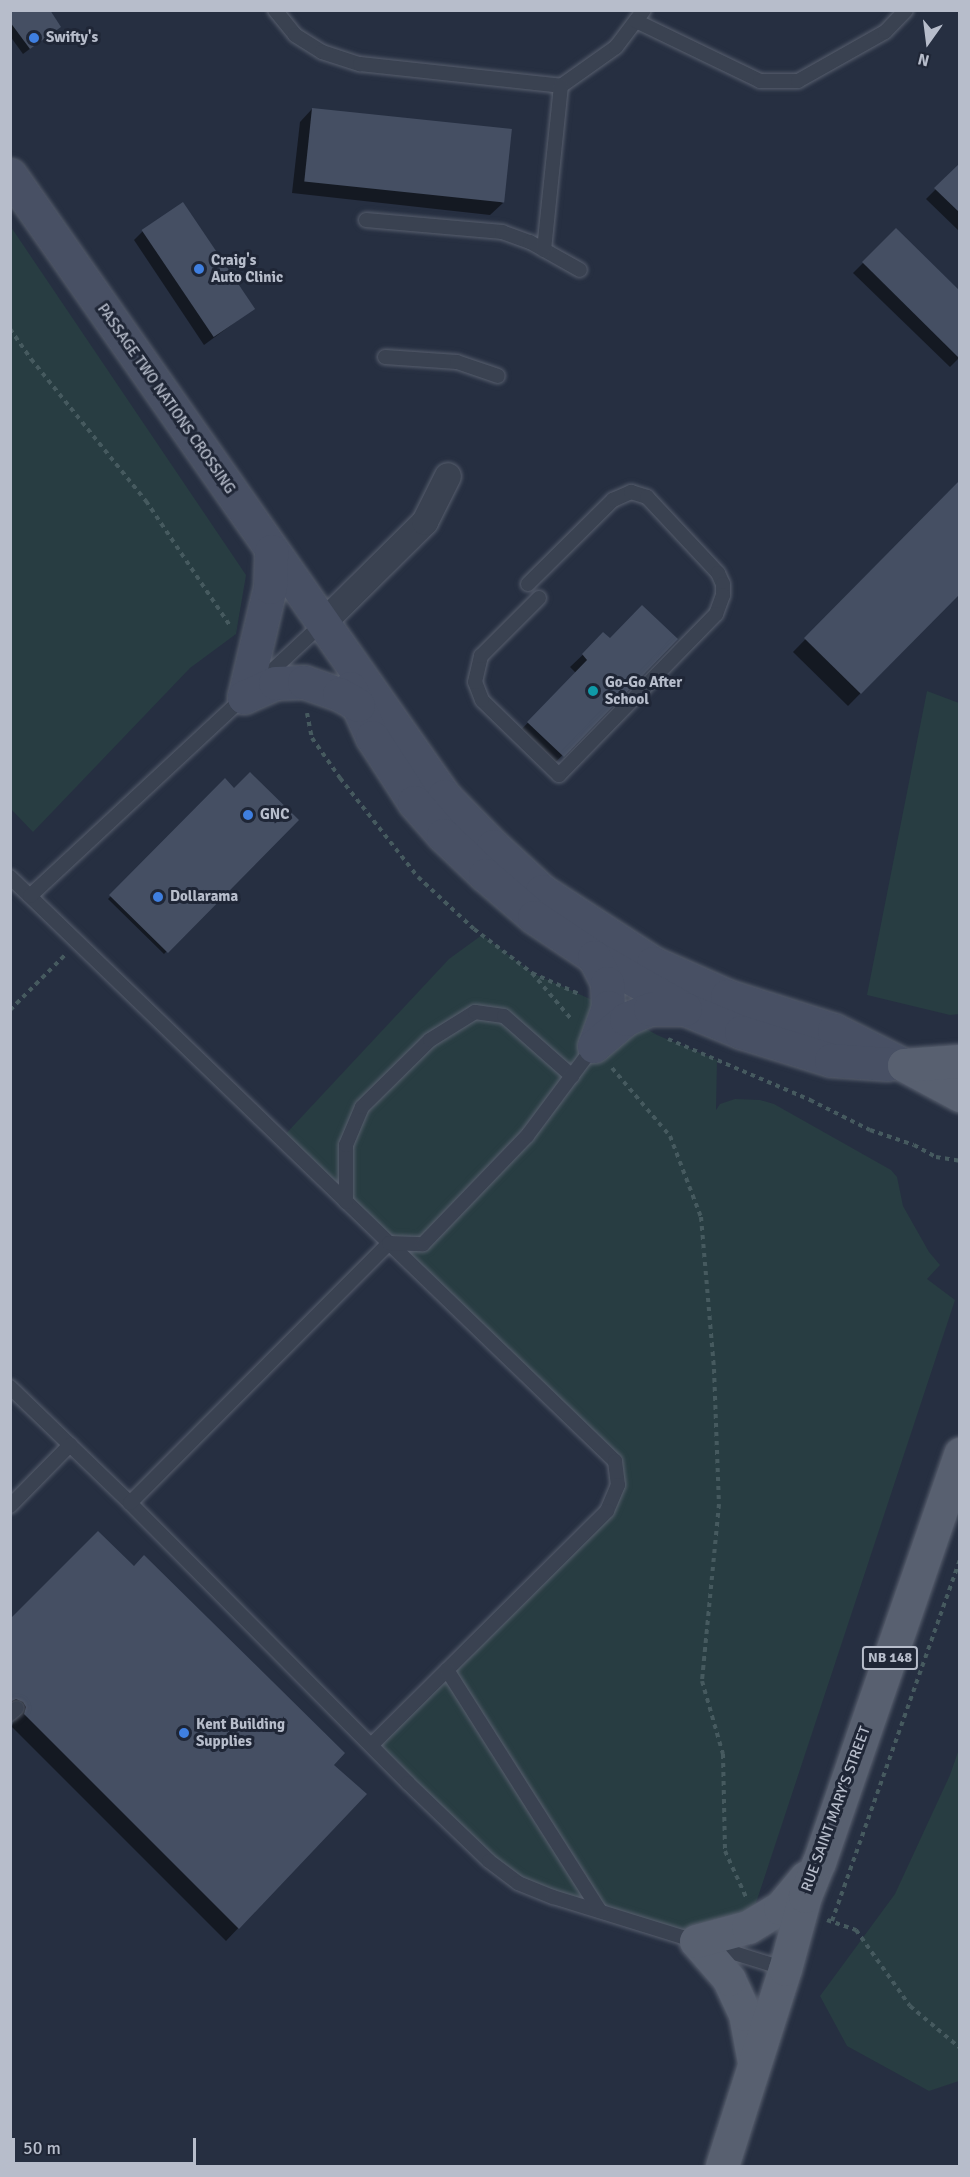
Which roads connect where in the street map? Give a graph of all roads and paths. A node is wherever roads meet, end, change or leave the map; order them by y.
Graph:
1 (275, 10) edge
2 (906, 10) edge
3 (640, 16) edge
4 (561, 86) junction
5 (10, 176) edge
6 (366, 220) dead end
7 (544, 250) junction
8 (580, 270) dead end
9 (10, 329) edge
10 (385, 357) dead end
11 (498, 375) dead end
12 (448, 476) dead end
13 (272, 551) junction
14 (528, 584) dead end
15 (539, 597) dead end
16 (322, 624) junction
17 (251, 658) junction
18 (244, 697) junction
19 (358, 705) junction
20 (10, 877) edge
21 (30, 896) junction
22 (78, 942) junction
23 (594, 957) junction
24 (532, 973) dead end
25 (685, 1009) junction
26 (10, 1010) edge
27 (594, 1046) junction
28 (960, 1061) edge
29 (904, 1065) junction
30 (572, 1076) junction
31 (960, 1077) edge
32 (960, 1095) edge
33 (346, 1202) junction
34 (389, 1243) junction
35 (10, 1387) edge
36 (70, 1444) junction
37 (960, 1454) edge
38 (130, 1503) junction
39 (10, 1506) edge
40 (960, 1560) edge
41 (447, 1670) junction
42 (371, 1745) junction
43 (600, 1911) junction
44 (785, 1915) junction
45 (832, 1921) junction
46 (696, 1941) junction
47 (785, 1969) junction
48 (960, 2048) edge
49 (755, 2064) junction
50 (722, 2166) edge

1 - 4 lane
2 - 3 lane
3 - 4 lane
4 - 7 lane
5 - 13 main road, PASSAGE TWO NATIONS CROSSING
6 - 7 lane
7 - 8 lane
9 - 17 path
10 - 11 lane
12 - 16 street
13 - 16 main road, PASSAGE TWO NATIONS CROSSING
13 - 17 main road
14 - 15 lane
16 - 18 lane
16 - 19 main road, PASSAGE TWO NATIONS CROSSING
16 - 29 main road, PASSAGE TWO NATIONS CROSSING
17 - 18 main road
18 - 19 main road
18 - 21 lane
19 - 23 main road, PASSAGE TWO NATIONS CROSSING
20 - 21 lane
21 - 22 lane
22 - 26 path
22 - 33 lane
23 - 25 main road, PASSAGE TWO NATIONS CROSSING
23 - 27 main road
24 - 27 path
25 - 27 main road
25 - 29 main road, PASSAGE TWO NATIONS CROSSING
27 - 30 lane
27 - 44 path
28 - 29 main road
29 - 31 main road, PASSAGE TWO NATIONS CROSSING
29 - 32 main road
30 - 33 lane
30 - 34 lane
33 - 34 lane
34 - 38 lane
34 - 41 lane
35 - 36 lane
36 - 38 lane
36 - 39 lane
37 - 44 main road, RUE SAINT MARY'S STREET / NB 148
38 - 42 lane
40 - 45 path
41 - 42 lane
41 - 43 lane
42 - 43 lane
43 - 46 lane
44 - 45 path
44 - 46 main road
44 - 47 main road, RUE SAINT MARY'S STREET / NB 148
45 - 48 path
46 - 47 lane
46 - 49 main road
47 - 49 main road, RUE SAINT MARY'S STREET / NB 148
49 - 50 main road, RUE SAINT MARY'S STREET / NB 148

